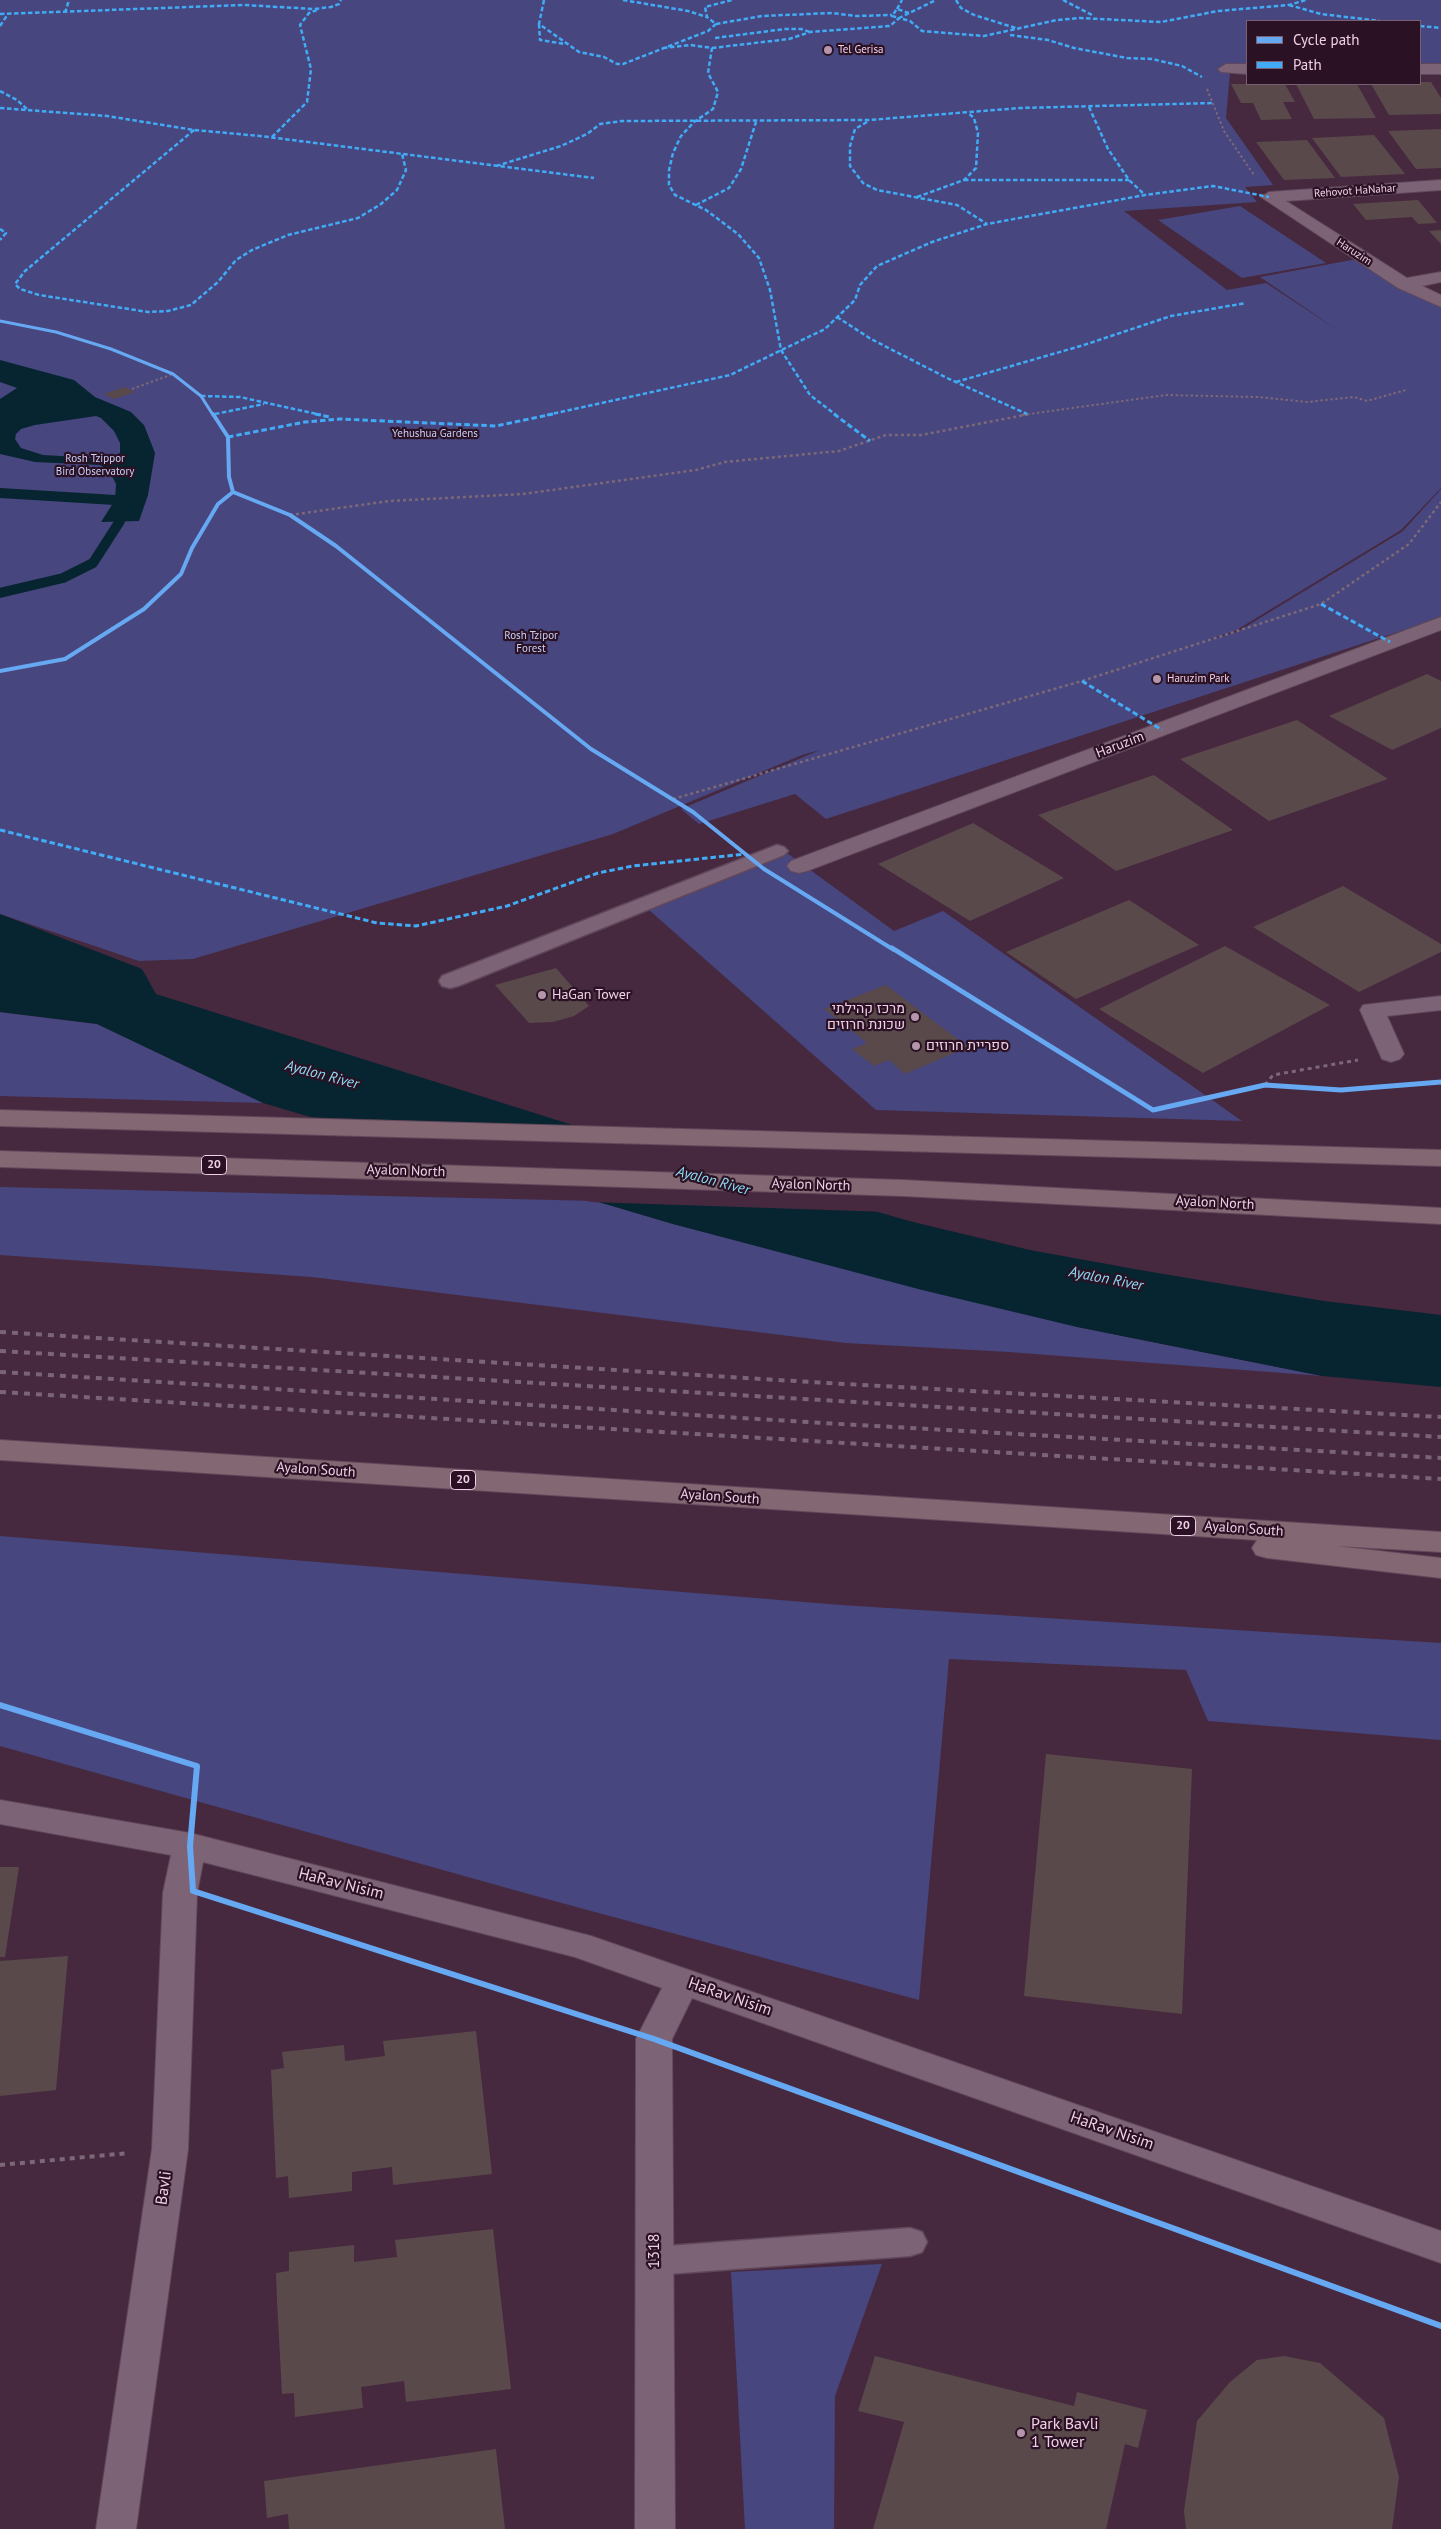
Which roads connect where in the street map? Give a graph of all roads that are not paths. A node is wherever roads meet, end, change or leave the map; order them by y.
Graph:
1 (1226, 69) road end
2 (1246, 69) edge
3 (1421, 69) edge
4 (1441, 69) edge
5 (1441, 185) edge
6 (1269, 197) joint
7 (1441, 277) edge
8 (1404, 284) junction
9 (1441, 302) edge
10 (1441, 623) edge
11 (1417, 632) junction
12 (1441, 646) edge
13 (777, 851) dead end
14 (799, 866) dead end
15 (450, 981) dead end
16 (1441, 1003) edge
17 (1391, 1054) road end
18 (0, 1118) edge
19 (1441, 1158) edge
20 (0, 1159) edge
21 (1441, 1216) edge
22 (0, 1450) edge
23 (925, 1510) junction
24 (1441, 1542) edge
25 (1441, 1568) edge
26 (0, 1812) edge
27 (190, 1846) junction
28 (683, 1980) junction
29 (910, 2242) dead end
30 (1441, 2247) edge
31 (654, 2261) junction
32 (116, 2529) edge
33 (655, 2529) edge

1 - 2 street
3 - 4 street
5 - 6 street, Rehovot HaNahar
6 - 8 street, Haruzim
7 - 8 street
8 - 9 street, Haruzim
10 - 11 street, Haruzim
11 - 12 street
11 - 14 street, Haruzim
13 - 15 lane
16 - 17 street
18 - 19 highway
20 - 21 highway, Ayalon North / 20
22 - 23 highway, Ayalon South / 20
23 - 24 highway, Ayalon South / 20
23 - 25 highway
26 - 27 street, HaRav Nisim
27 - 28 street, HaRav Nisim
27 - 32 street, Bavli
28 - 30 street, HaRav Nisim
28 - 31 street, 1318
29 - 31 lane
31 - 33 street, 1318

